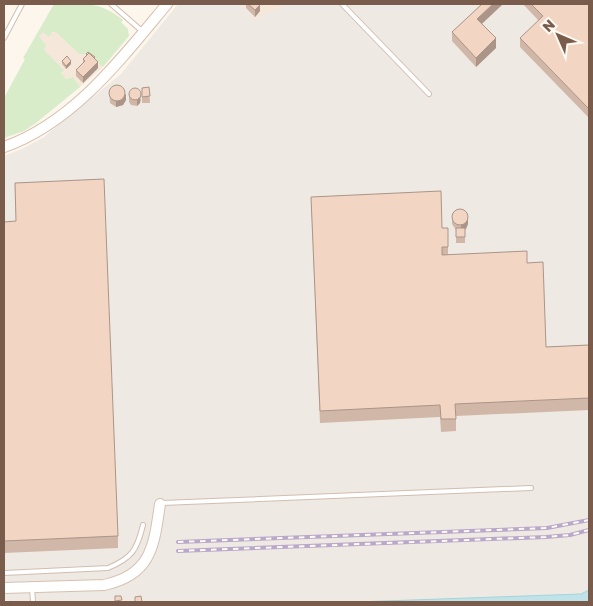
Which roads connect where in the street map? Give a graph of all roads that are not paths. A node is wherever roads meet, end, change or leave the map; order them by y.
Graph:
1 (22, 4) edge
2 (111, 4) edge
3 (167, 4) edge
4 (342, 4) edge
5 (144, 32) junction
6 (4, 38) edge
7 (430, 94) dead end
8 (4, 147) edge
9 (531, 488) dead end
10 (160, 504) joint
11 (143, 525) dead end
12 (4, 573) edge
13 (32, 587) junction
14 (4, 588) edge
15 (33, 602) edge

1 - 6 lane
2 - 5 lane
3 - 5 main road
4 - 7 lane
5 - 8 main road
9 - 10 lane
10 - 13 main road
11 - 12 lane
13 - 14 main road
13 - 15 lane

